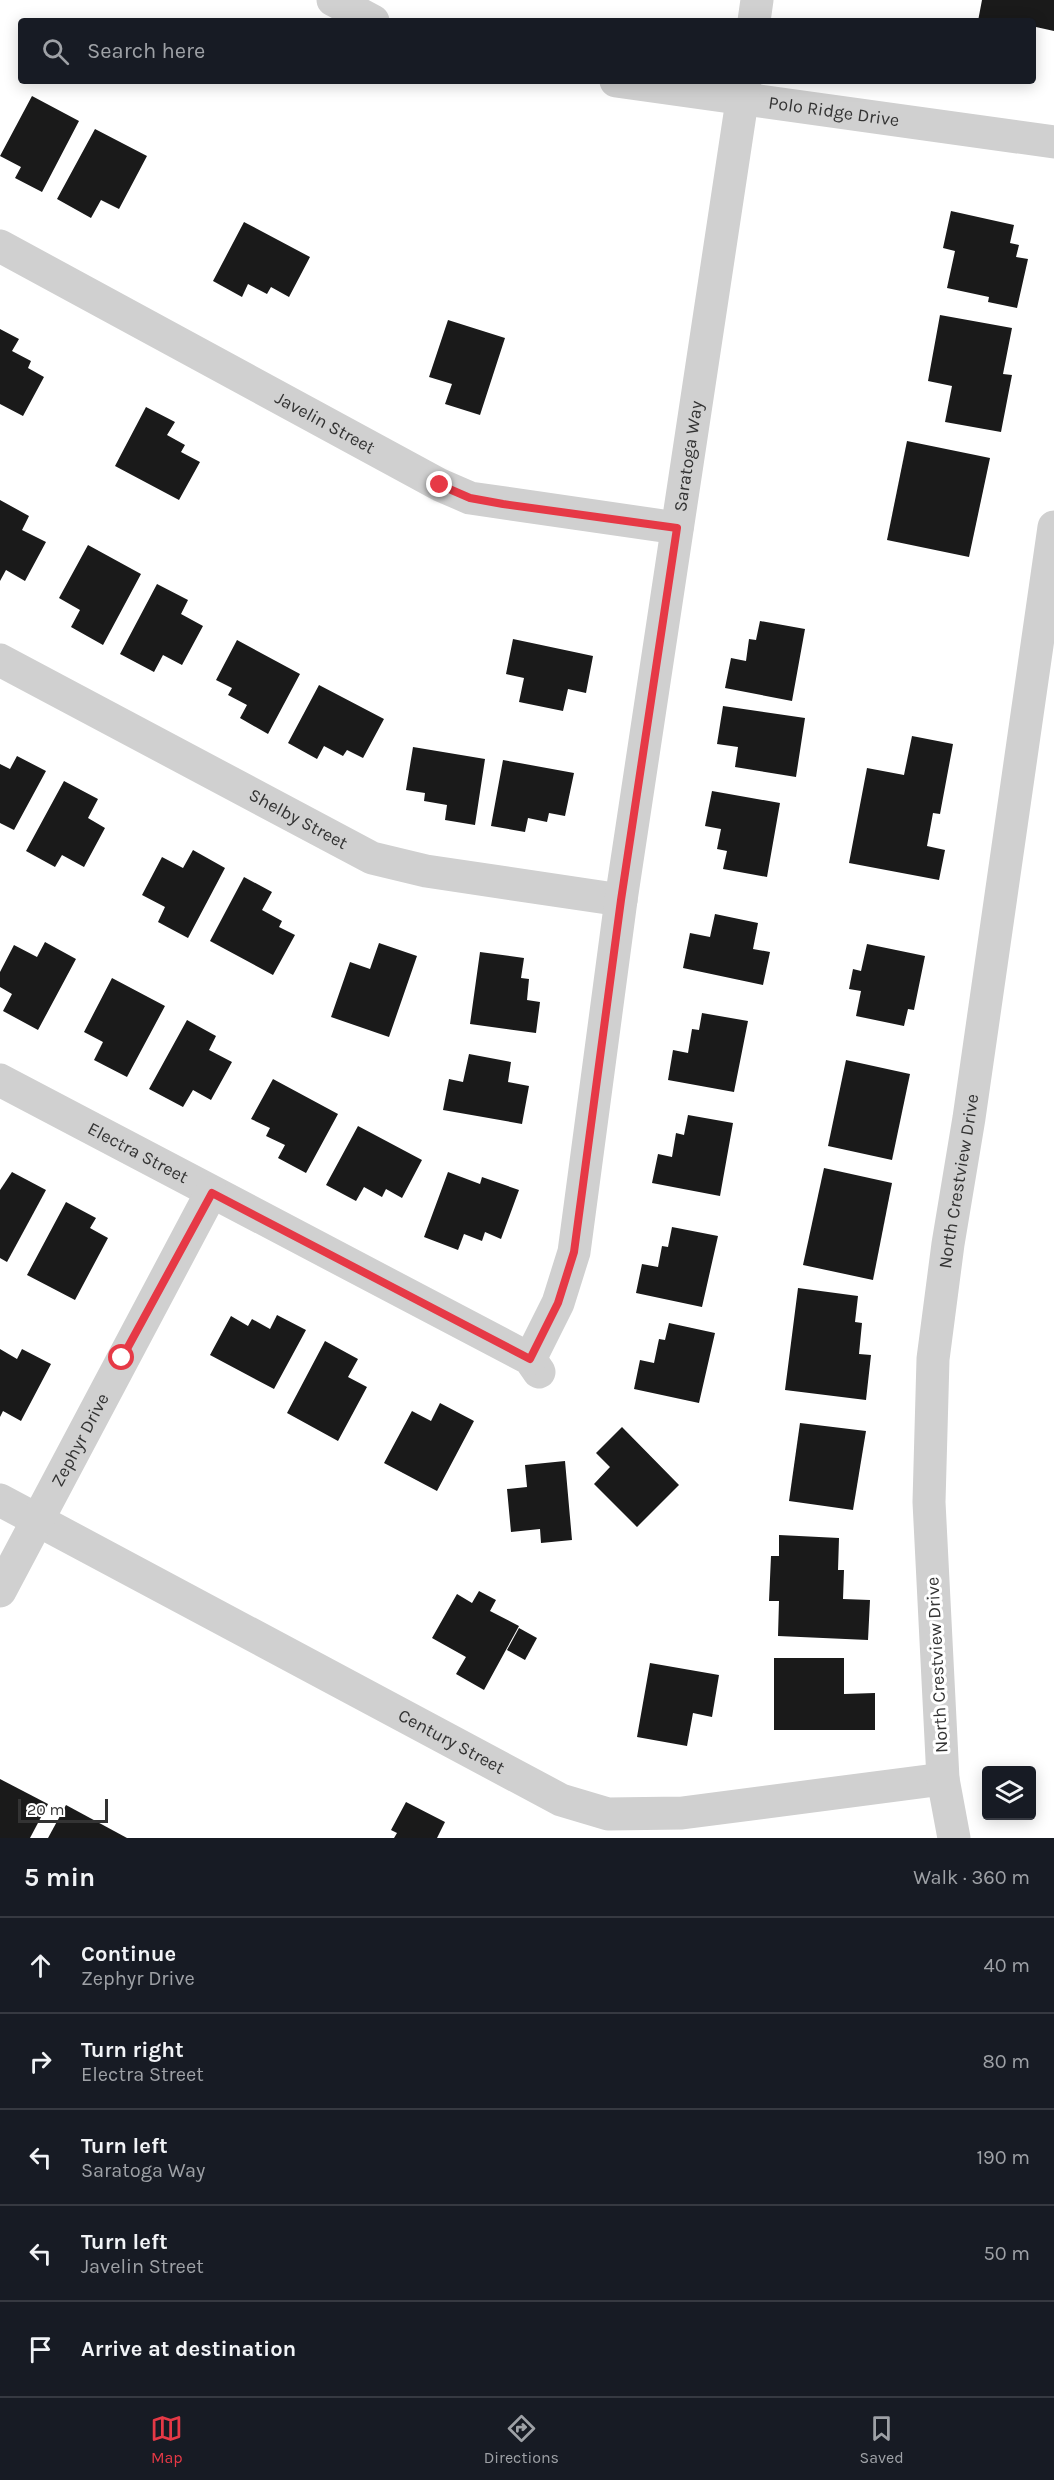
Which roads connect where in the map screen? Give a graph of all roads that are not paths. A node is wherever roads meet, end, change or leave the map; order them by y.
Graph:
1 (333, 0) edge
2 (758, 0) edge
3 (367, 18) edge
4 (755, 18) edge
5 (658, 84) edge
6 (743, 90) edge
7 (1054, 142) edge
8 (0, 246) edge
9 (1054, 527) edge
10 (677, 528) junction
11 (0, 660) edge
12 (621, 900) junction
13 (0, 1080) edge
14 (212, 1193) junction
15 (535, 1366) joint
16 (0, 1500) edge
17 (39, 1521) junction
18 (0, 1591) edge
19 (943, 1779) junction
20 (954, 1838) edge

1 - 3 street
2 - 4 street
5 - 6 street, Polo Ridge Drive
6 - 7 street, Polo Ridge Drive
6 - 10 street, Saratoga Way
8 - 10 street, Javelin Street
9 - 19 street, North Crestview Drive
10 - 12 street, Saratoga Way
11 - 12 street, Shelby Street
12 - 15 street, Saratoga Way
13 - 14 street, Electra Street
14 - 15 street, Electra Street
14 - 17 street, Zephyr Drive
16 - 17 street, Century Street
17 - 18 street, Zephyr Drive
17 - 19 street, Century Street
19 - 20 street, North Crestview Drive

